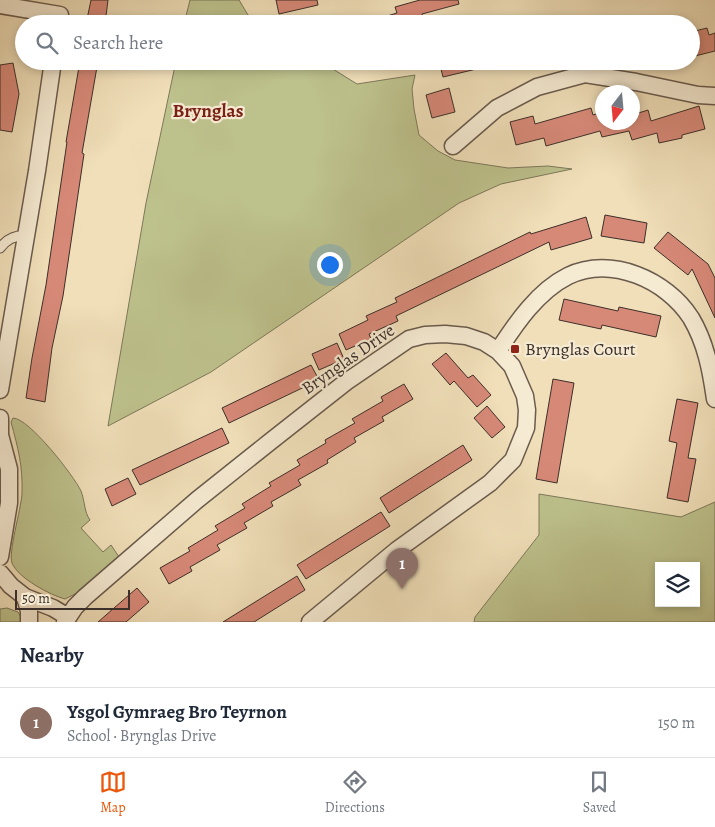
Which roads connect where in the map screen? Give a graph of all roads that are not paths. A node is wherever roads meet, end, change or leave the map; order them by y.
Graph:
1 (0, 6) edge
2 (60, 13) edge
3 (52, 70) edge
4 (715, 96) edge
5 (453, 146) dead end
6 (26, 236) junction
7 (0, 248) edge
8 (498, 350) junction
9 (0, 390) edge
10 (715, 398) edge
11 (0, 418) edge
12 (0, 435) edge
13 (0, 557) edge
14 (0, 573) edge
15 (25, 597) junction
16 (66, 620) edge
17 (317, 620) edge
18 (29, 622) edge

1 - 2 street
3 - 6 street
4 - 5 street
6 - 7 lane
6 - 9 street
8 - 10 street
8 - 16 street, Brynglas Drive
8 - 17 street, Brynglas Drive
11 - 12 street
12 - 13 street
14 - 15 street
15 - 16 street
15 - 18 street

